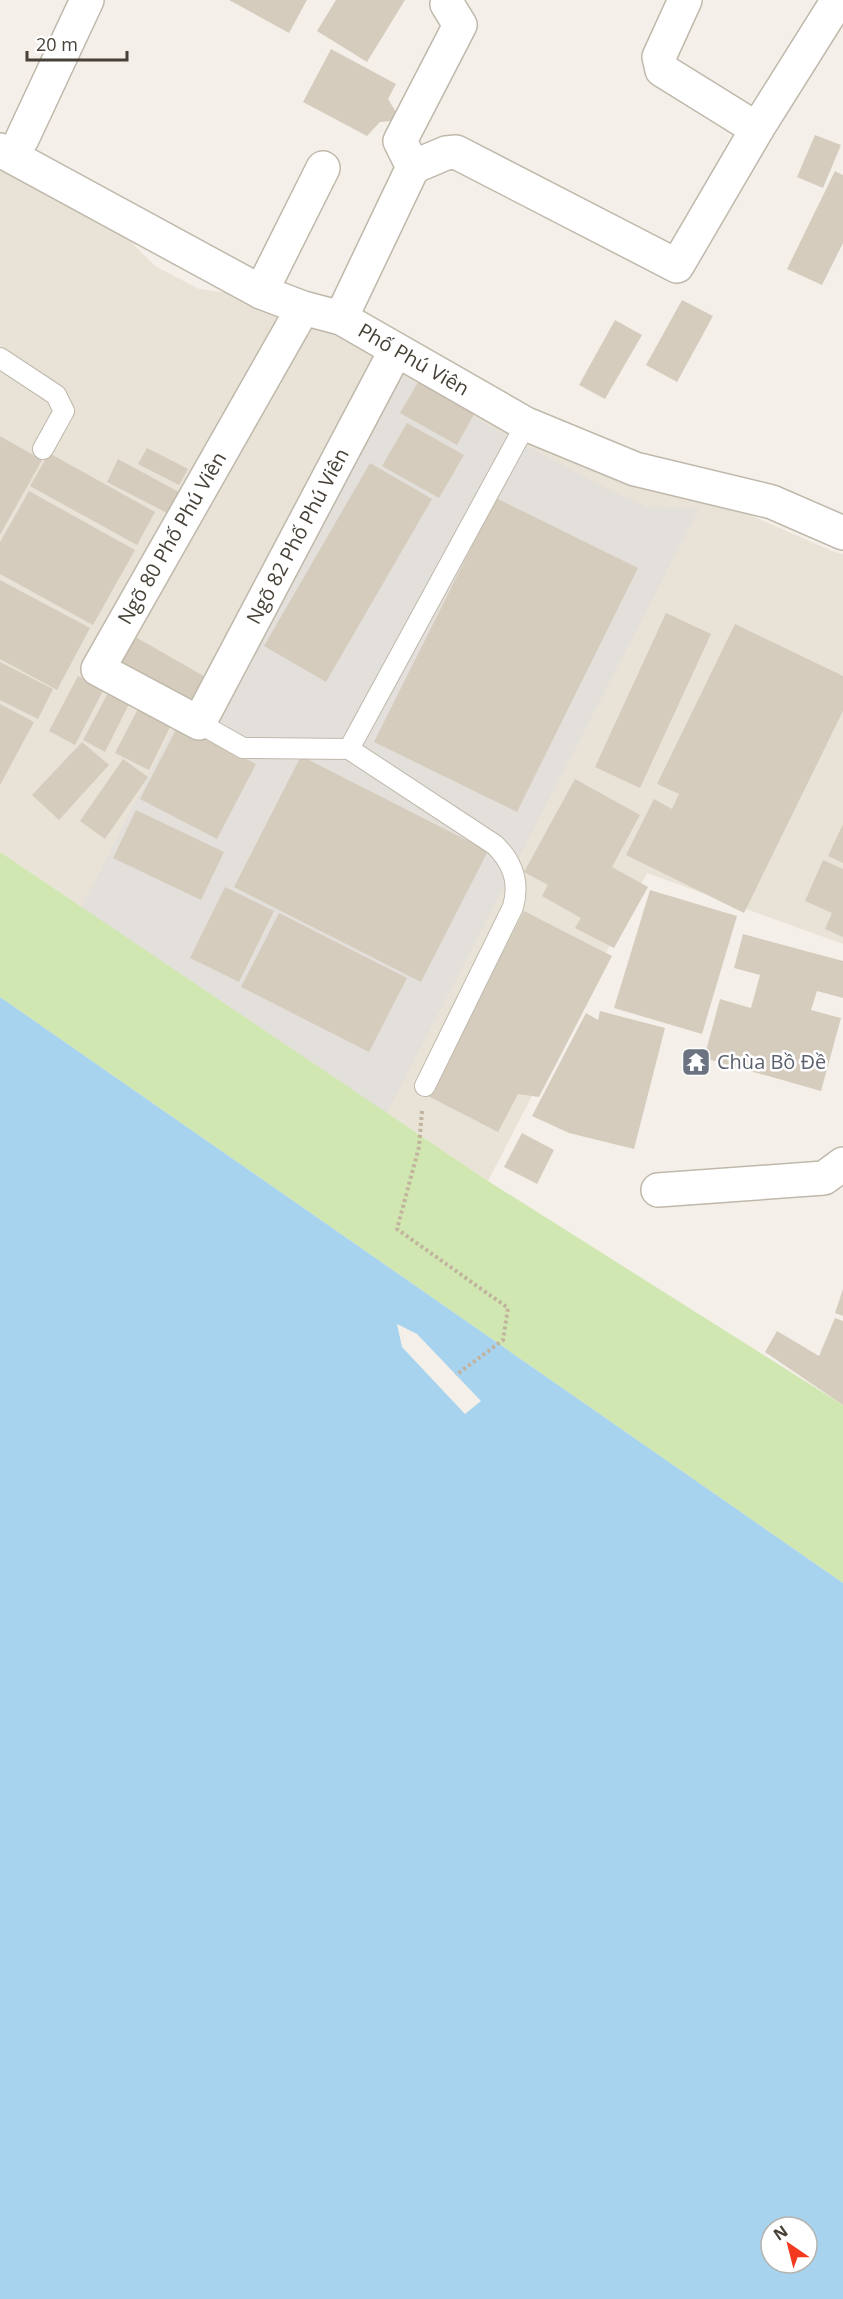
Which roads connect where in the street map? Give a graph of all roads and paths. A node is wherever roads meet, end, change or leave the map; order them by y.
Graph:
1 (87, 0) edge
2 (448, 0) edge
3 (685, 0) edge
4 (838, 0) edge
5 (757, 129) junction
6 (11, 144) edge
7 (413, 167) junction
8 (324, 168) dead end
9 (261, 292) junction
10 (303, 308) junction
11 (341, 318) junction
12 (396, 350) junction
13 (0, 358) edge
14 (526, 424) junction
15 (43, 449) dead end
16 (843, 533) edge
17 (199, 723) junction
18 (348, 749) junction
19 (425, 1086) joint
20 (843, 1164) edge
21 (658, 1190) dead end
22 (456, 1375) dead end

1 - 6 street
2 - 7 street
3 - 5 street
4 - 5 street
5 - 7 street
6 - 9 street, Phố Phú Viên
7 - 11 street
8 - 9 street
9 - 10 street, Phố Phú Viên
10 - 11 street, Phố Phú Viên
10 - 17 street, Ngõ 80 Phố Phú Viên
11 - 12 street, Phố Phú Viên
12 - 14 street, Phố Phú Viên
12 - 17 street, Ngõ 82 Phố Phú Viên
13 - 15 lane
14 - 16 street, Phố Phú Viên
14 - 18 lane
17 - 18 lane
18 - 19 lane
19 - 22 path
20 - 21 street

